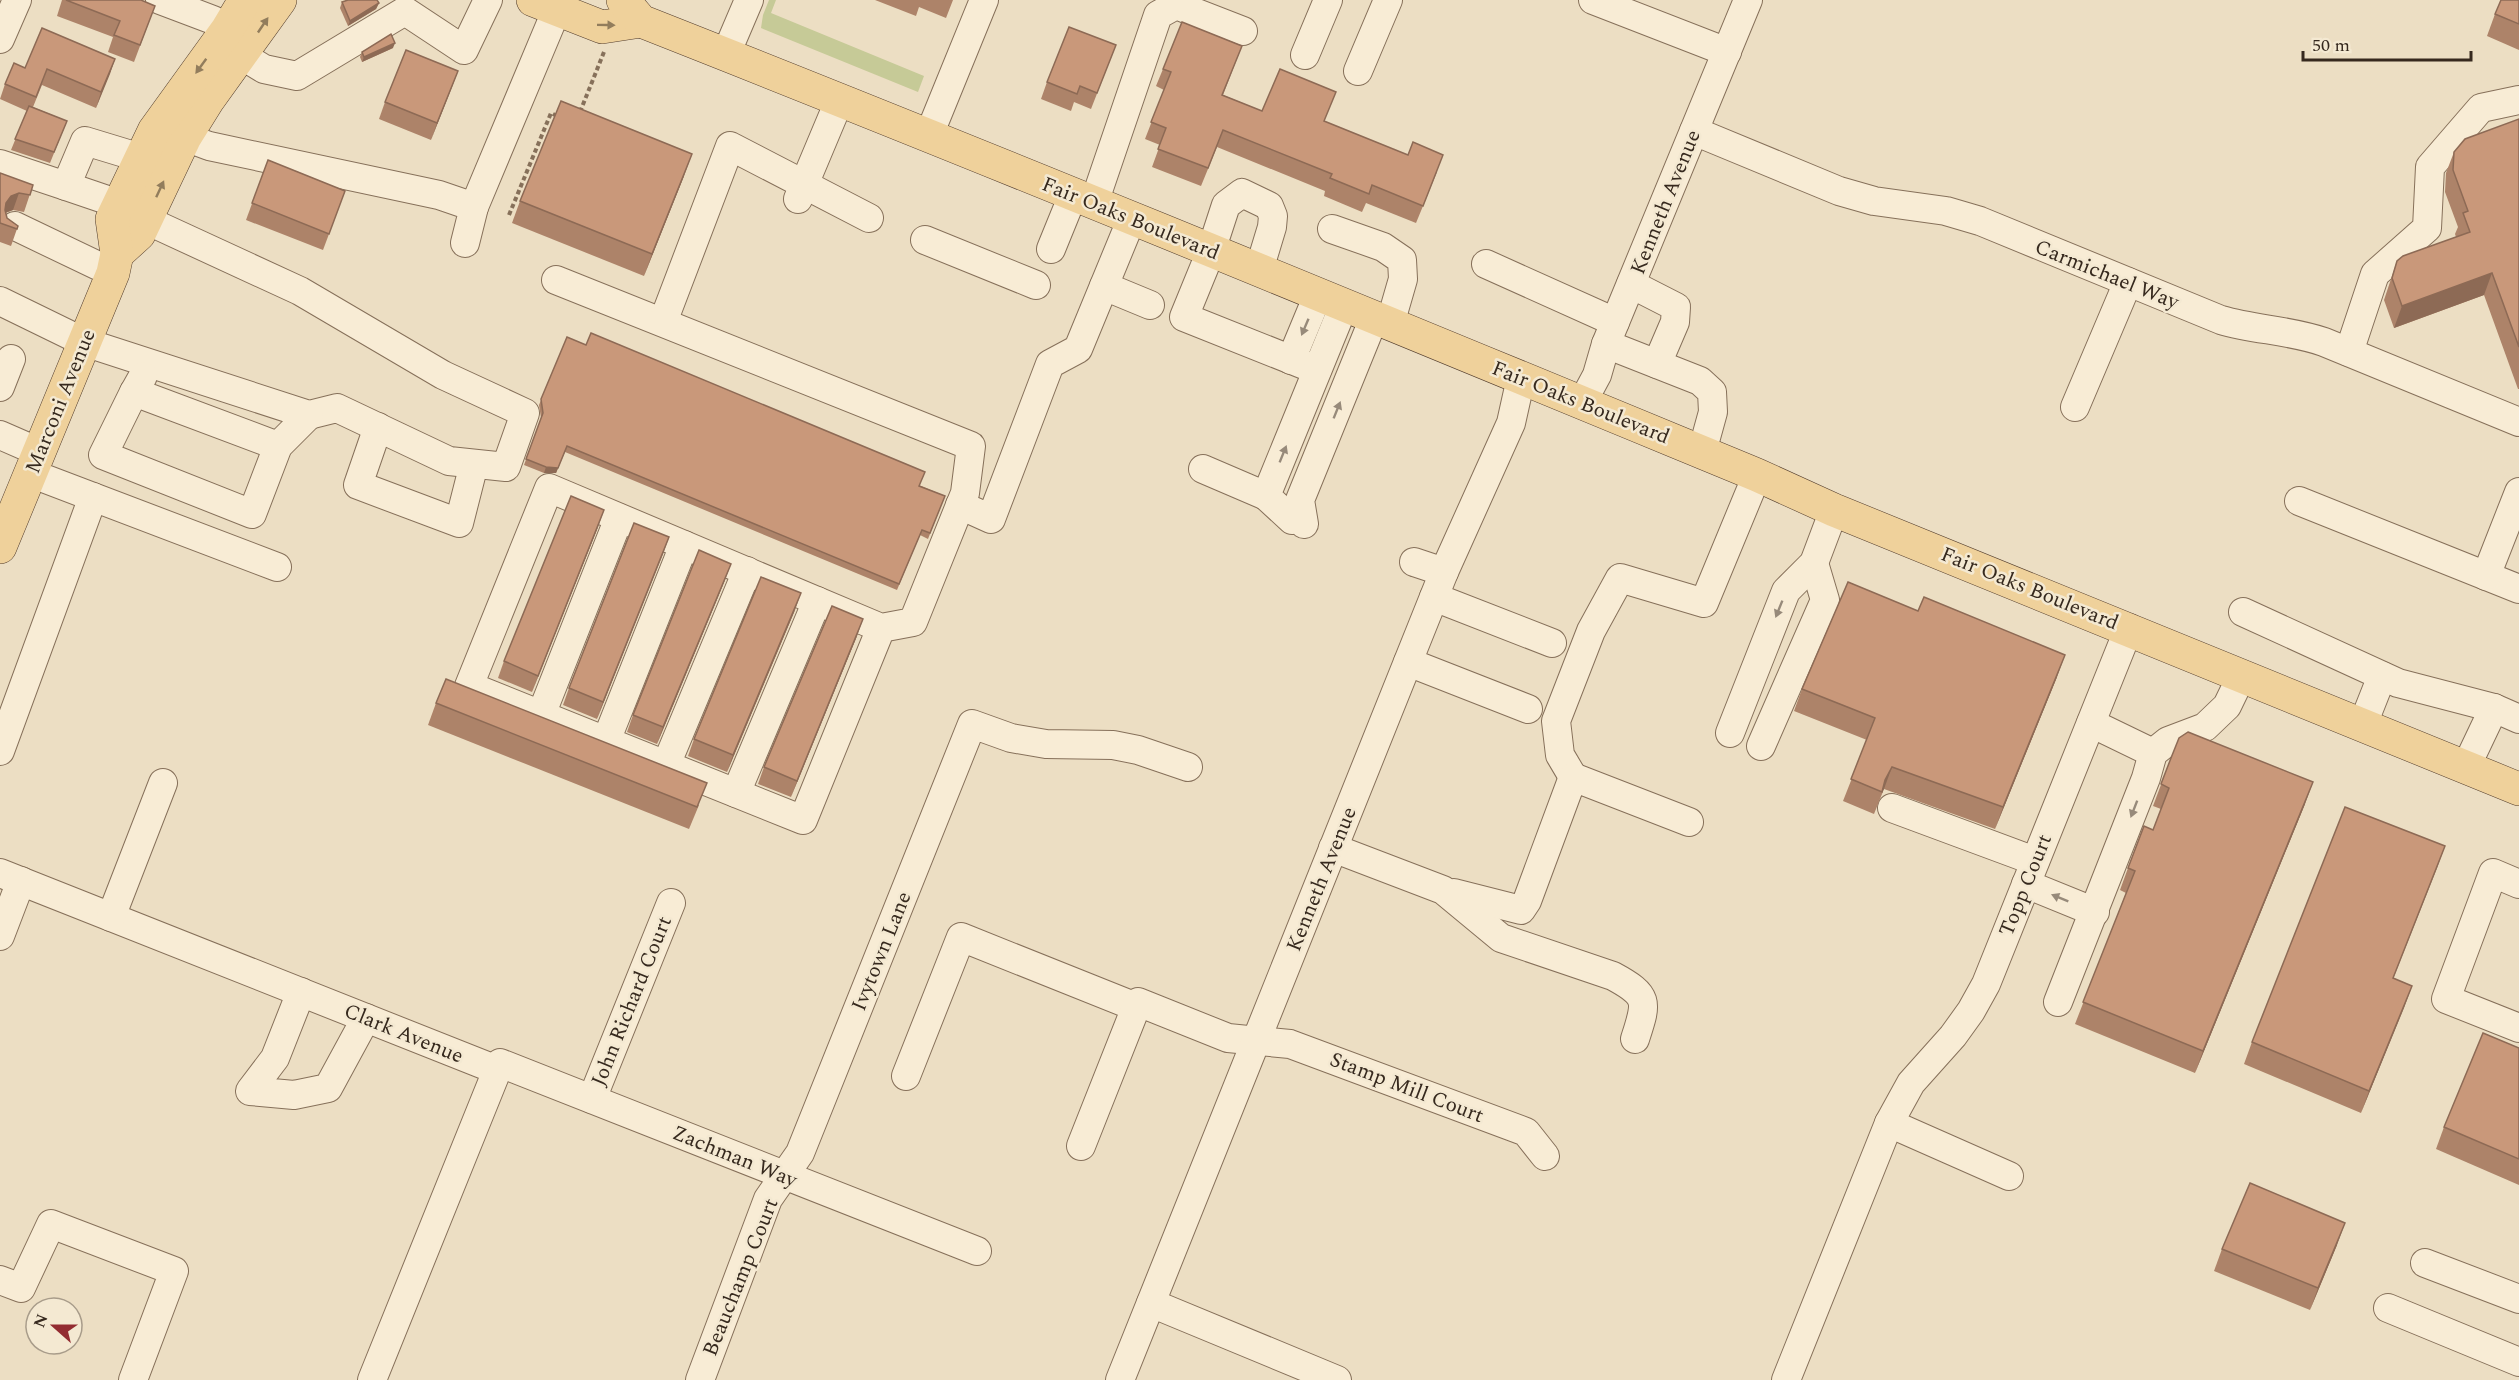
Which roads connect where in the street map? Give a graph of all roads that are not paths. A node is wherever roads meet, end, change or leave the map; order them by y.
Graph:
1 (17, 0) edge
2 (245, 0) edge
3 (280, 0) edge
4 (488, 0) edge
5 (749, 0) edge
6 (984, 0) edge
7 (1328, 0) edge
8 (1388, 0) edge
9 (1593, 0) edge
10 (174, 2) edge
11 (1740, 2) edge
12 (545, 5) edge
13 (632, 10) edge
14 (1243, 31) dead end
15 (0, 39) edge
16 (234, 43) junction
17 (1727, 52) junction
18 (726, 54) junction
19 (1305, 55) dead end
20 (1358, 71) dead end
21 (840, 99) junction
22 (2519, 100) edge
23 (1694, 131) junction
24 (929, 135) junction
25 (185, 137) junction
26 (141, 158) junction
27 (0, 164) edge
28 (66, 186) junction
29 (800, 192) junction
30 (1083, 199) junction
31 (474, 207) junction
32 (133, 212) junction
33 (869, 218) dead end
34 (1132, 218) junction
35 (15, 226) edge
36 (1332, 229) dead end
37 (925, 240) dead end
38 (465, 243) dead end
39 (1051, 249) dead end
40 (1211, 251) junction
41 (115, 263) junction
42 (1486, 264) dead end
43 (1259, 270) junction
44 (556, 280) dead end
45 (2128, 282) junction
46 (1631, 284) junction
47 (1036, 285) dead end
48 (1104, 286) junction
49 (1331, 300) junction
50 (0, 301) edge
51 (1150, 305) dead end
52 (1382, 321) junction
53 (663, 322) junction
54 (1611, 333) junction
55 (84, 342) junction
56 (2349, 352) junction
57 (11, 359) dead end
58 (1291, 360) junction
59 (150, 363) junction
60 (1657, 364) junction
61 (1317, 370) junction
62 (1521, 378) junction
63 (0, 387) edge
64 (134, 392) junction
65 (1582, 403) junction
66 (2075, 406) dead end
67 (309, 415) junction
68 (2519, 422) edge
69 (378, 427) junction
70 (0, 435) edge
71 (278, 446) junction
72 (1702, 452) junction
73 (35, 463) junction
74 (474, 464) junction
75 (1203, 470) dead end
76 (1757, 475) junction
77 (2519, 492) edge
78 (1266, 496) junction
79 (93, 497) junction
80 (2299, 501) dead end
81 (960, 505) junction
82 (1834, 510) junction
83 (620, 518) junction
84 (684, 545) junction
85 (0, 547) edge
86 (1414, 562) dead end
87 (1814, 563) junction
88 (277, 567) dead end
89 (747, 571) junction
90 (2486, 576) junction
91 (1439, 585) junction
92 (2519, 589) edge
93 (817, 601) junction
94 (2243, 612) dead end
95 (881, 628) junction
96 (2129, 628) junction
97 (1552, 643) dead end
98 (1408, 662) junction
99 (2242, 675) junction
100 (2382, 676) junction
101 (1528, 709) dead end
102 (2507, 714) edge
103 (541, 715) junction
104 (2091, 723) junction
105 (2363, 724) junction
106 (1730, 733) dead end
107 (606, 741) junction
108 (1761, 746) dead end
109 (0, 751) edge
110 (2153, 753) junction
111 (666, 765) junction
112 (1188, 767) dead end
113 (2466, 767) junction
114 (1573, 777) junction
115 (163, 783) dead end
116 (2519, 789) edge
117 (736, 793) junction
118 (1892, 808) dead end
119 (1689, 822) dead end
120 (1333, 848) junction
121 (2030, 873) junction
122 (10, 877) edge
123 (2519, 884) edge
124 (1443, 891) junction
125 (671, 903) dead end
126 (2095, 912) junction
127 (111, 917) junction
128 (0, 936) edge
129 (302, 992) junction
130 (2058, 1002) dead end
131 (1136, 1007) junction
132 (366, 1018) junction
133 (2519, 1029) edge
134 (1635, 1039) dead end
135 (1256, 1040) junction
136 (497, 1070) junction
137 (906, 1076) dead end
138 (592, 1099) junction
139 (1889, 1123) junction
140 (1081, 1146) dead end
141 (1545, 1156) dead end
142 (784, 1175) junction
143 (2008, 1176) dead end
144 (977, 1251) dead end
145 (2425, 1263) dead end
146 (0, 1280) edge
147 (2519, 1299) edge
148 (1151, 1303) junction
149 (2388, 1308) dead end
150 (2519, 1362) edge
151 (133, 1380) edge
152 (372, 1380) edge
153 (700, 1380) edge
154 (1120, 1380) edge
155 (1337, 1380) edge
156 (1786, 1380) edge

1 - 15 street
2 - 16 main road, Marconi Avenue
16 -> 3 main road, Marconi Avenue
4 - 16 street
5 - 18 street
6 - 24 street
7 - 19 street
8 - 20 street
9 - 17 street
10 - 16 street
11 - 17 street, Kenneth Avenue
12 -> 13 main road, Fair Oaks Boulevard
12 - 31 street
13 - 18 main road, Fair Oaks Boulevard
14 - 30 street
16 - 25 main road, Marconi Avenue
16 -> 26 main road, Marconi Avenue
17 - 23 street, Kenneth Avenue
18 - 21 main road, Fair Oaks Boulevard
21 - 24 main road, Fair Oaks Boulevard
21 - 29 street
22 - 56 street
23 - 45 street, Carmichael Way
23 - 46 street, Kenneth Avenue
24 - 30 main road, Fair Oaks Boulevard
25 - 31 street
32 -> 25 main road, Marconi Avenue
26 - 28 street
26 - 32 main road, Marconi Avenue
27 - 28 street
28 - 32 street
29 - 33 street
29 - 53 street
30 - 34 main road, Fair Oaks Boulevard
30 - 39 street
31 - 38 street
32 - 41 main road, Marconi Avenue
32 - 74 street
34 - 40 main road, Fair Oaks Boulevard
34 - 48 street
35 - 41 street
36 - 52 street
37 - 47 street
40 - 43 main road, Fair Oaks Boulevard
40 - 43 street
40 - 58 street
41 - 55 main road, Marconi Avenue
42 - 54 street
43 - 49 main road, Fair Oaks Boulevard
44 - 53 street
45 - 56 street, Carmichael Way
45 - 66 street
46 - 54 street, Kenneth Avenue
46 - 60 street
48 - 51 street
48 - 81 street
49 - 52 main road, Fair Oaks Boulevard
49 -> 58 street
49 - 61 street
50 - 55 street
52 - 62 main road, Fair Oaks Boulevard
78 -> 52 street
53 - 81 street
54 - 60 street
54 - 65 street, Kenneth Avenue
55 - 59 street
55 - 73 main road, Marconi Avenue
56 - 68 street, Carmichael Way
57 - 63 street
58 - 61 street
59 - 64 street
59 - 67 street
60 - 72 street
78 -> 61 street
62 - 65 main road, Fair Oaks Boulevard
62 - 91 street, Kenneth Avenue
64 - 71 street
64 - 71 street
65 - 72 main road, Fair Oaks Boulevard
67 - 69 street
67 - 71 street
69 - 74 street
69 - 74 street
70 - 73 street
72 - 76 main road, Fair Oaks Boulevard
73 - 79 street
73 - 85 main road, Marconi Avenue
75 - 78 street
76 - 82 main road, Fair Oaks Boulevard
76 - 114 street
77 - 90 street
79 - 88 street
79 - 109 street
80 - 90 street
81 - 95 street
82 - 87 street
82 - 96 main road, Fair Oaks Boulevard
83 - 84 street
83 - 103 street
83 - 103 street
84 - 89 street
84 - 107 street
86 - 91 street
87 -> 106 street
87 - 108 street
89 - 93 street
89 - 111 street
90 - 92 street
91 - 97 street
91 - 98 street, Kenneth Avenue
93 - 95 street
93 - 117 street
94 - 100 street
95 - 117 street
96 - 99 main road, Fair Oaks Boulevard
96 - 104 street, Topp Court
98 - 101 street
98 - 120 street, Kenneth Avenue
99 - 105 main road, Fair Oaks Boulevard
99 - 110 street
100 - 102 street
100 - 105 street
102 - 113 street
103 - 107 street
104 - 110 street
104 - 121 street, Topp Court
105 - 113 main road, Fair Oaks Boulevard
107 - 111 street
110 -> 126 street
111 - 117 street
112 - 142 street, Ivytown Lane
113 - 116 main road, Fair Oaks Boulevard
114 - 119 street
114 - 124 street
115 - 127 street
118 - 121 street
120 - 124 street
120 - 135 street, Kenneth Avenue
126 -> 121 street
121 - 139 street, Topp Court
122 - 127 street, Clark Avenue
122 - 128 street
123 - 133 street
124 - 134 street
125 - 138 street, John Richard Court
126 - 130 street
127 - 129 street, Clark Avenue
129 - 132 street, Clark Avenue
129 - 132 street
131 - 135 street, Stamp Mill Court
131 - 137 street
131 - 140 street
132 - 136 street, Clark Avenue
135 - 141 street, Stamp Mill Court
135 - 148 street, Kenneth Avenue
136 - 138 street, Zachman Way
136 - 152 street
138 - 142 street, Zachman Way
139 - 143 street
139 - 156 street, Topp Court
142 - 144 street, Zachman Way
142 - 153 street, Beauchamp Court
145 - 147 street
146 - 151 street
148 - 154 street, Kenneth Avenue
148 - 155 street
149 - 150 street

